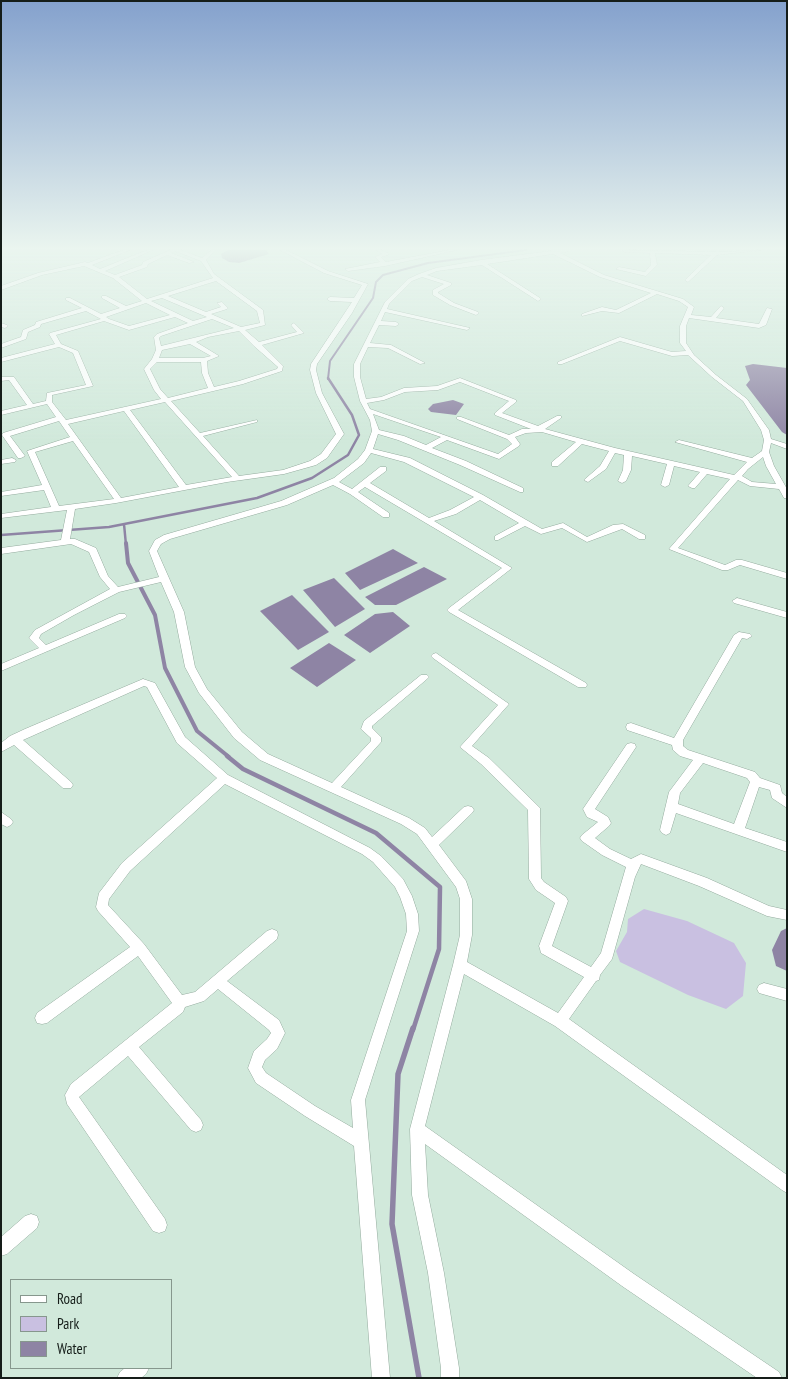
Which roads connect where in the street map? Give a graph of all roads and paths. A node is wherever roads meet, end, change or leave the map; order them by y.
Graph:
1 (68, 314) edge
2 (97, 314) edge
3 (112, 314) edge
4 (261, 314) edge
5 (347, 314) edge
6 (382, 314) edge
7 (404, 314) edge
8 (716, 314) edge
9 (767, 314) edge
10 (175, 315) joint
11 (209, 315) joint
12 (688, 316) joint
13 (104, 318) junction
14 (712, 320) junction
15 (192, 323) junction
16 (377, 323) junction
17 (396, 324) dead end
18 (294, 325) dead end
19 (467, 328) dead end
20 (241, 329) junction
21 (191, 342) junction
22 (60, 345) junction
23 (256, 345) junction
24 (367, 345) junction
25 (1, 346) edge
26 (158, 349) junction
27 (689, 353) junction
28 (1, 360) edge
29 (155, 360) junction
30 (204, 360) junction
31 (422, 363) dead end
32 (560, 363) dead end
33 (1, 379) edge
34 (212, 389) junction
35 (166, 400) junction
36 (363, 401) junction
37 (49, 402) junction
38 (1, 405) edge
39 (31, 405) junction
40 (126, 409) junction
41 (368, 410) junction
42 (5, 412) edge
43 (558, 417) dead end
44 (459, 418) dead end
45 (62, 420) junction
46 (255, 421) dead end
47 (541, 429) junction
48 (376, 431) junction
49 (200, 435) junction
50 (447, 437) junction
51 (75, 438) junction
52 (510, 438) junction
53 (768, 440) junction
54 (581, 441) junction
55 (680, 442) dead end
56 (787, 447) edge
57 (426, 448) junction
58 (369, 450) junction
59 (613, 450) junction
60 (765, 452) junction
61 (628, 454) junction
62 (21, 456) dead end
63 (12, 460) dead end
64 (753, 461) junction
65 (1, 462) edge
66 (671, 463) junction
67 (555, 464) dead end
68 (383, 470) dead end
69 (706, 470) junction
70 (737, 477) junction
71 (238, 479) junction
72 (588, 480) dead end
73 (622, 481) dead end
74 (333, 482) junction
75 (364, 483) junction
76 (665, 485) dead end
77 (692, 486) dead end
78 (46, 487) junction
79 (781, 487) junction
80 (185, 489) junction
81 (520, 490) dead end
82 (352, 492) junction
83 (1, 494) edge
84 (787, 496) edge
85 (480, 497) junction
86 (119, 500) junction
87 (71, 507) junction
88 (56, 509) junction
89 (386, 515) dead end
90 (1, 516) edge
91 (430, 520) junction
92 (525, 523) junction
93 (642, 537) dead end
94 (65, 538) junction
95 (498, 538) dead end
96 (1, 551) edge
97 (787, 576) edge
98 (164, 579) junction
99 (116, 590) junction
100 (737, 600) dead end
101 (787, 615) edge
102 (122, 616) dead end
103 (747, 636) dead end
104 (45, 649) junction
105 (436, 656) dead end
106 (1, 668) edge
107 (424, 677) dead end
108 (582, 685) dead end
109 (631, 726) dead end
110 (14, 739) junction
111 (677, 743) junction
112 (1, 748) edge
113 (631, 748) dead end
114 (701, 758) junction
115 (224, 778) junction
116 (756, 781) junction
117 (67, 785) dead end
118 (334, 788) junction
119 (787, 804) edge
120 (672, 807) junction
121 (468, 810) dead end
122 (666, 830) dead end
123 (738, 830) junction
124 (431, 845) junction
125 (787, 847) edge
126 (633, 865) junction
127 (787, 915) edge
128 (272, 935) dead end
129 (139, 948) junction
130 (460, 965) junction
131 (594, 976) junction
132 (218, 981) junction
133 (764, 989) dead end
134 (787, 995) edge
135 (179, 1002) junction
136 (42, 1018) dead end
137 (560, 1021) junction
138 (129, 1046) junction
139 (196, 1125) dead end
140 (417, 1129) junction
141 (360, 1140) junction
142 (787, 1185) edge
143 (31, 1222) dead end
144 (159, 1225) dead end
145 (1, 1248) edge
146 (139, 1369) edge
147 (126, 1378) edge
148 (381, 1378) edge
149 (450, 1378) edge
150 (772, 1378) edge

1 - 25 street
2 - 13 street
3 - 13 street
4 - 20 street
5 - 71 street
6 - 16 street
7 - 19 street
8 - 14 street
9 - 14 street
10 - 13 street
10 - 15 street
11 - 15 street
11 - 20 street
12 - 14 street
12 - 27 street
13 - 22 street
15 - 26 street
16 - 17 street
16 - 24 street
18 - 23 street
20 - 21 street
20 - 23 street
21 - 26 street
21 - 30 street
22 - 28 street
22 - 37 street
23 - 34 street
24 - 31 street
24 - 36 street
26 - 29 street
27 - 32 street
27 - 53 street
29 - 30 street
29 - 35 street
30 - 34 street
33 - 39 street
34 - 35 street
35 - 40 street
35 - 49 street
36 - 41 street
36 - 47 street
37 - 39 street
37 - 45 street
38 - 42 street
39 - 42 street
40 - 45 street
40 - 80 street
41 - 48 street
41 - 50 street
43 - 47 street
44 - 52 street
45 - 51 street
45 - 62 street
46 - 49 street
47 - 52 street
47 - 54 street
48 - 57 street
48 - 58 street
49 - 71 street
50 - 52 street
50 - 57 street
51 - 78 street
51 - 86 street
53 - 56 street
53 - 60 street
54 - 59 street
54 - 67 street
55 - 64 street
57 - 81 street
58 - 74 street
58 - 85 street
59 - 61 street
59 - 72 street
60 - 64 street
60 - 79 street
61 - 66 street
61 - 73 street
63 - 65 street
64 - 70 street
66 - 69 street
66 - 76 street
68 - 75 street
69 - 70 street
69 - 77 street
70 - 79 street
70 - 97 street
71 - 80 street
74 - 82 street
74 - 98 street
75 - 82 street
75 - 91 street
78 - 83 street
78 - 88 street
79 - 84 street
80 - 86 street
82 - 89 street
85 - 91 street
85 - 92 street
86 - 87 street
87 - 88 street
87 - 94 street
88 - 90 street
91 - 108 street
92 - 93 street
92 - 95 street
94 - 96 street
94 - 99 street
98 - 99 street
98 - 118 street
99 - 104 street
100 - 101 street
102 - 104 street
103 - 111 street
104 - 106 street
105 - 131 street
107 - 118 street
109 - 111 street
110 - 112 street
110 - 115 street
110 - 117 street
111 - 114 street
113 - 126 street
114 - 116 street
114 - 120 street
115 - 129 street
115 - 141 street
116 - 119 street
116 - 123 street
118 - 124 street
120 - 122 street
120 - 123 street
121 - 124 street
123 - 125 street
124 - 130 street
126 - 127 street
126 - 131 street
128 - 132 street
129 - 135 street
129 - 136 street
130 - 137 street
130 - 140 street
131 - 137 street
132 - 135 street
132 - 141 street
133 - 134 street
135 - 138 street
137 - 142 street
138 - 139 street
138 - 144 street
140 - 149 street
140 - 150 street
141 - 148 street
143 - 145 street
146 - 147 street

